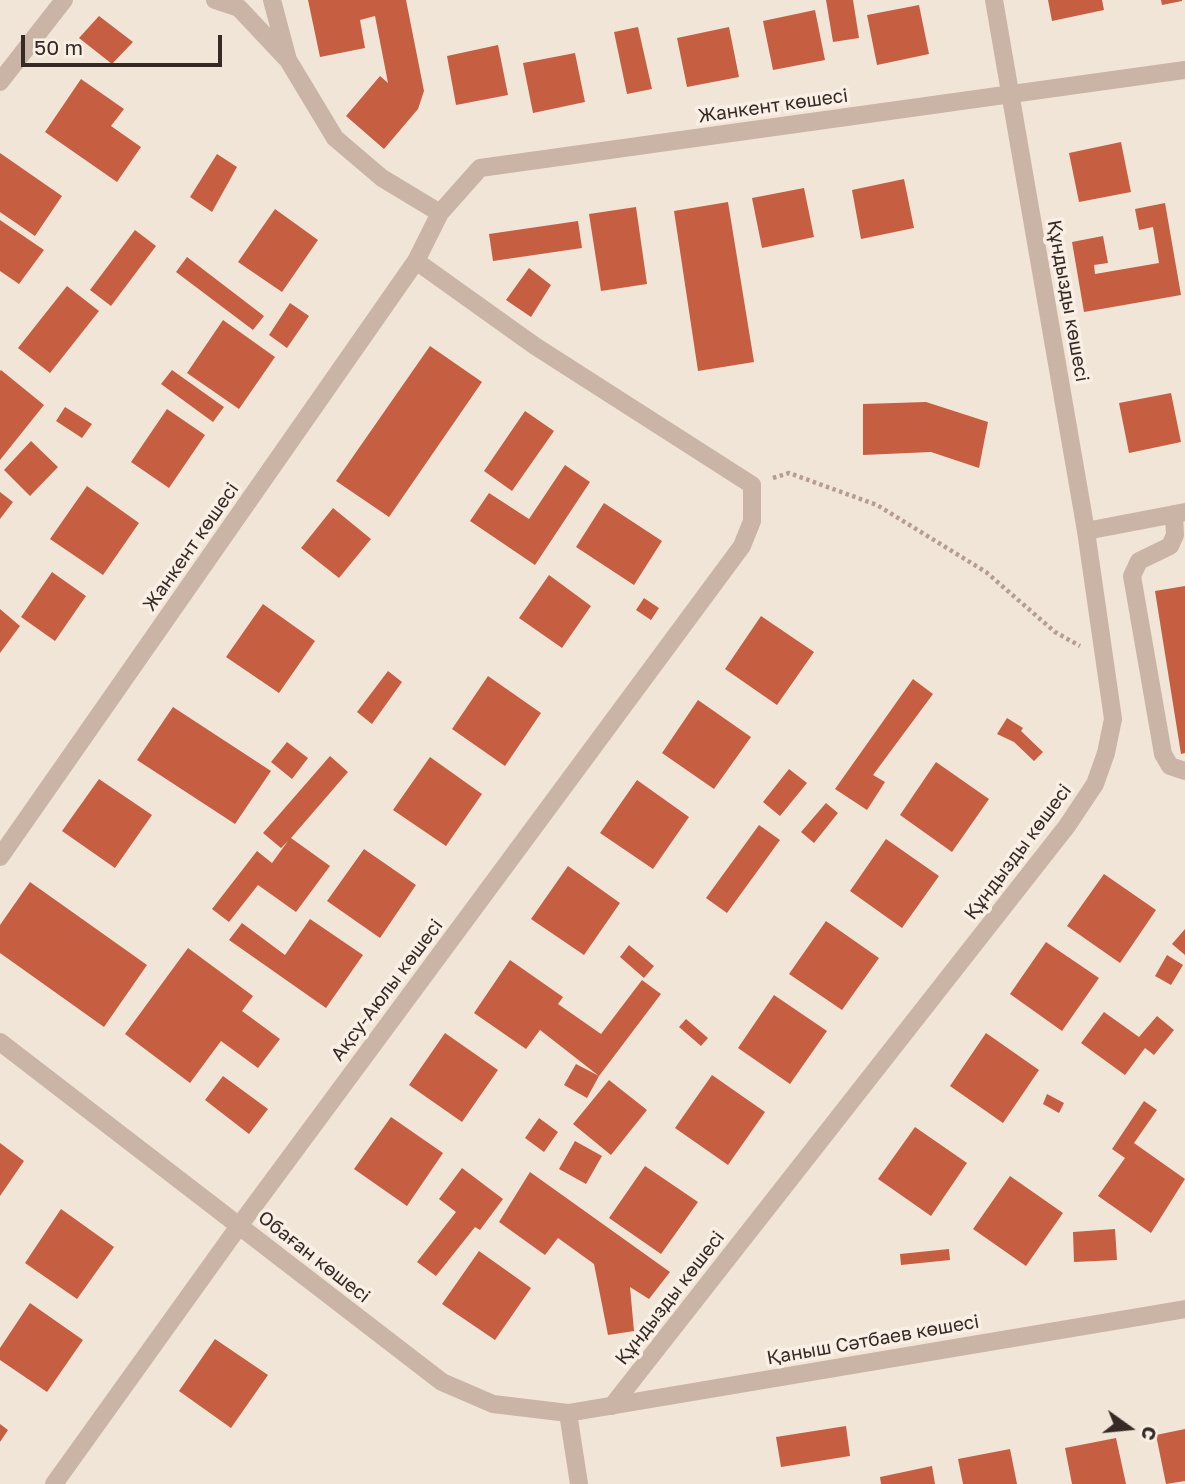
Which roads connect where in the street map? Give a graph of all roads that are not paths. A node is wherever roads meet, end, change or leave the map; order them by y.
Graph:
1 (64, 0) edge
2 (215, 0) edge
3 (272, 0) edge
4 (994, 0) edge
5 (288, 60) junction
6 (1185, 70) edge
7 (0, 82) edge
8 (1012, 94) junction
9 (440, 213) junction
10 (416, 261) junction
11 (1179, 513) edge
12 (1086, 531) junction
13 (1185, 771) edge
14 (0, 857) edge
15 (0, 1042) edge
16 (239, 1226) junction
17 (1185, 1309) edge
18 (612, 1406) junction
19 (568, 1413) junction
20 (54, 1484) edge
21 (579, 1484) edge

1 - 7 street
2 - 5 street
3 - 5 street
4 - 8 street, Құндызды көшесі
5 - 9 street
6 - 8 street, Жанкент көшесі
8 - 9 street, Жанкент көшесі
8 - 12 street, Құндызды көшесі
9 - 10 street, Жанкент көшесі
10 - 14 street, Жанкент көшесі
10 - 16 street, Ақсу-Аюлы көшесі
11 - 12 street
11 - 13 street
12 - 18 street, Құндызды көшесі
15 - 16 street, Обаған көшесі
16 - 19 street, Обаған көшесі
16 - 20 street, Ақсу-Аюлы көшесі
17 - 18 street, Қаныш Сәтбаев көшесі
18 - 19 street, Қаныш Сәтбаев көшесі
19 - 21 street

